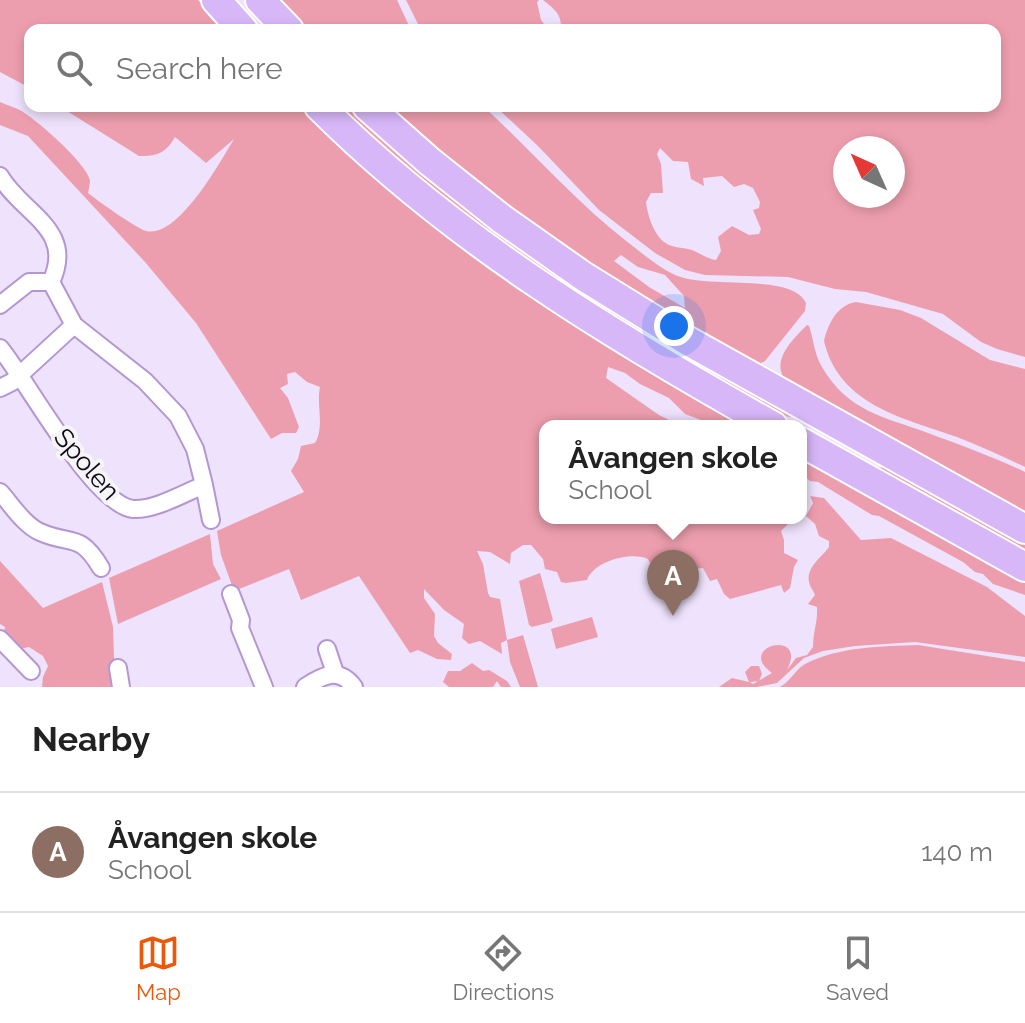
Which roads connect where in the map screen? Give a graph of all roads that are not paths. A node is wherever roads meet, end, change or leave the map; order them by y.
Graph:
1 (216, 0) edge
2 (260, 0) edge
3 (238, 24) edge
4 (283, 24) edge
5 (326, 112) edge
6 (374, 112) edge
7 (0, 176) edge
8 (51, 282) junction
9 (0, 305) edge
10 (74, 325) junction
11 (0, 348) edge
12 (20, 374) junction
13 (0, 388) edge
14 (762, 420) edge
15 (807, 445) edge
16 (204, 485) junction
17 (0, 492) edge
18 (211, 520) dead end
19 (1025, 529) edge
20 (1025, 567) edge
21 (101, 568) dead end
22 (231, 594) dead end
23 (0, 639) edge
24 (327, 649) dead end
25 (118, 668) dead end
26 (31, 671) dead end
27 (335, 673) junction
28 (121, 687) edge
29 (264, 687) edge
30 (305, 687) edge
31 (354, 687) edge

1 - 3 highway
2 - 4 highway
5 - 14 highway
6 - 19 highway
7 - 8 street
8 - 9 street
8 - 10 street
10 - 12 street
10 - 16 street
11 - 12 street, Spolen
12 - 13 street
12 - 16 street, Spolen
15 - 20 highway
16 - 18 street
17 - 21 street
22 - 29 street
23 - 26 street
24 - 27 street
25 - 28 street
27 - 30 street
27 - 31 street

